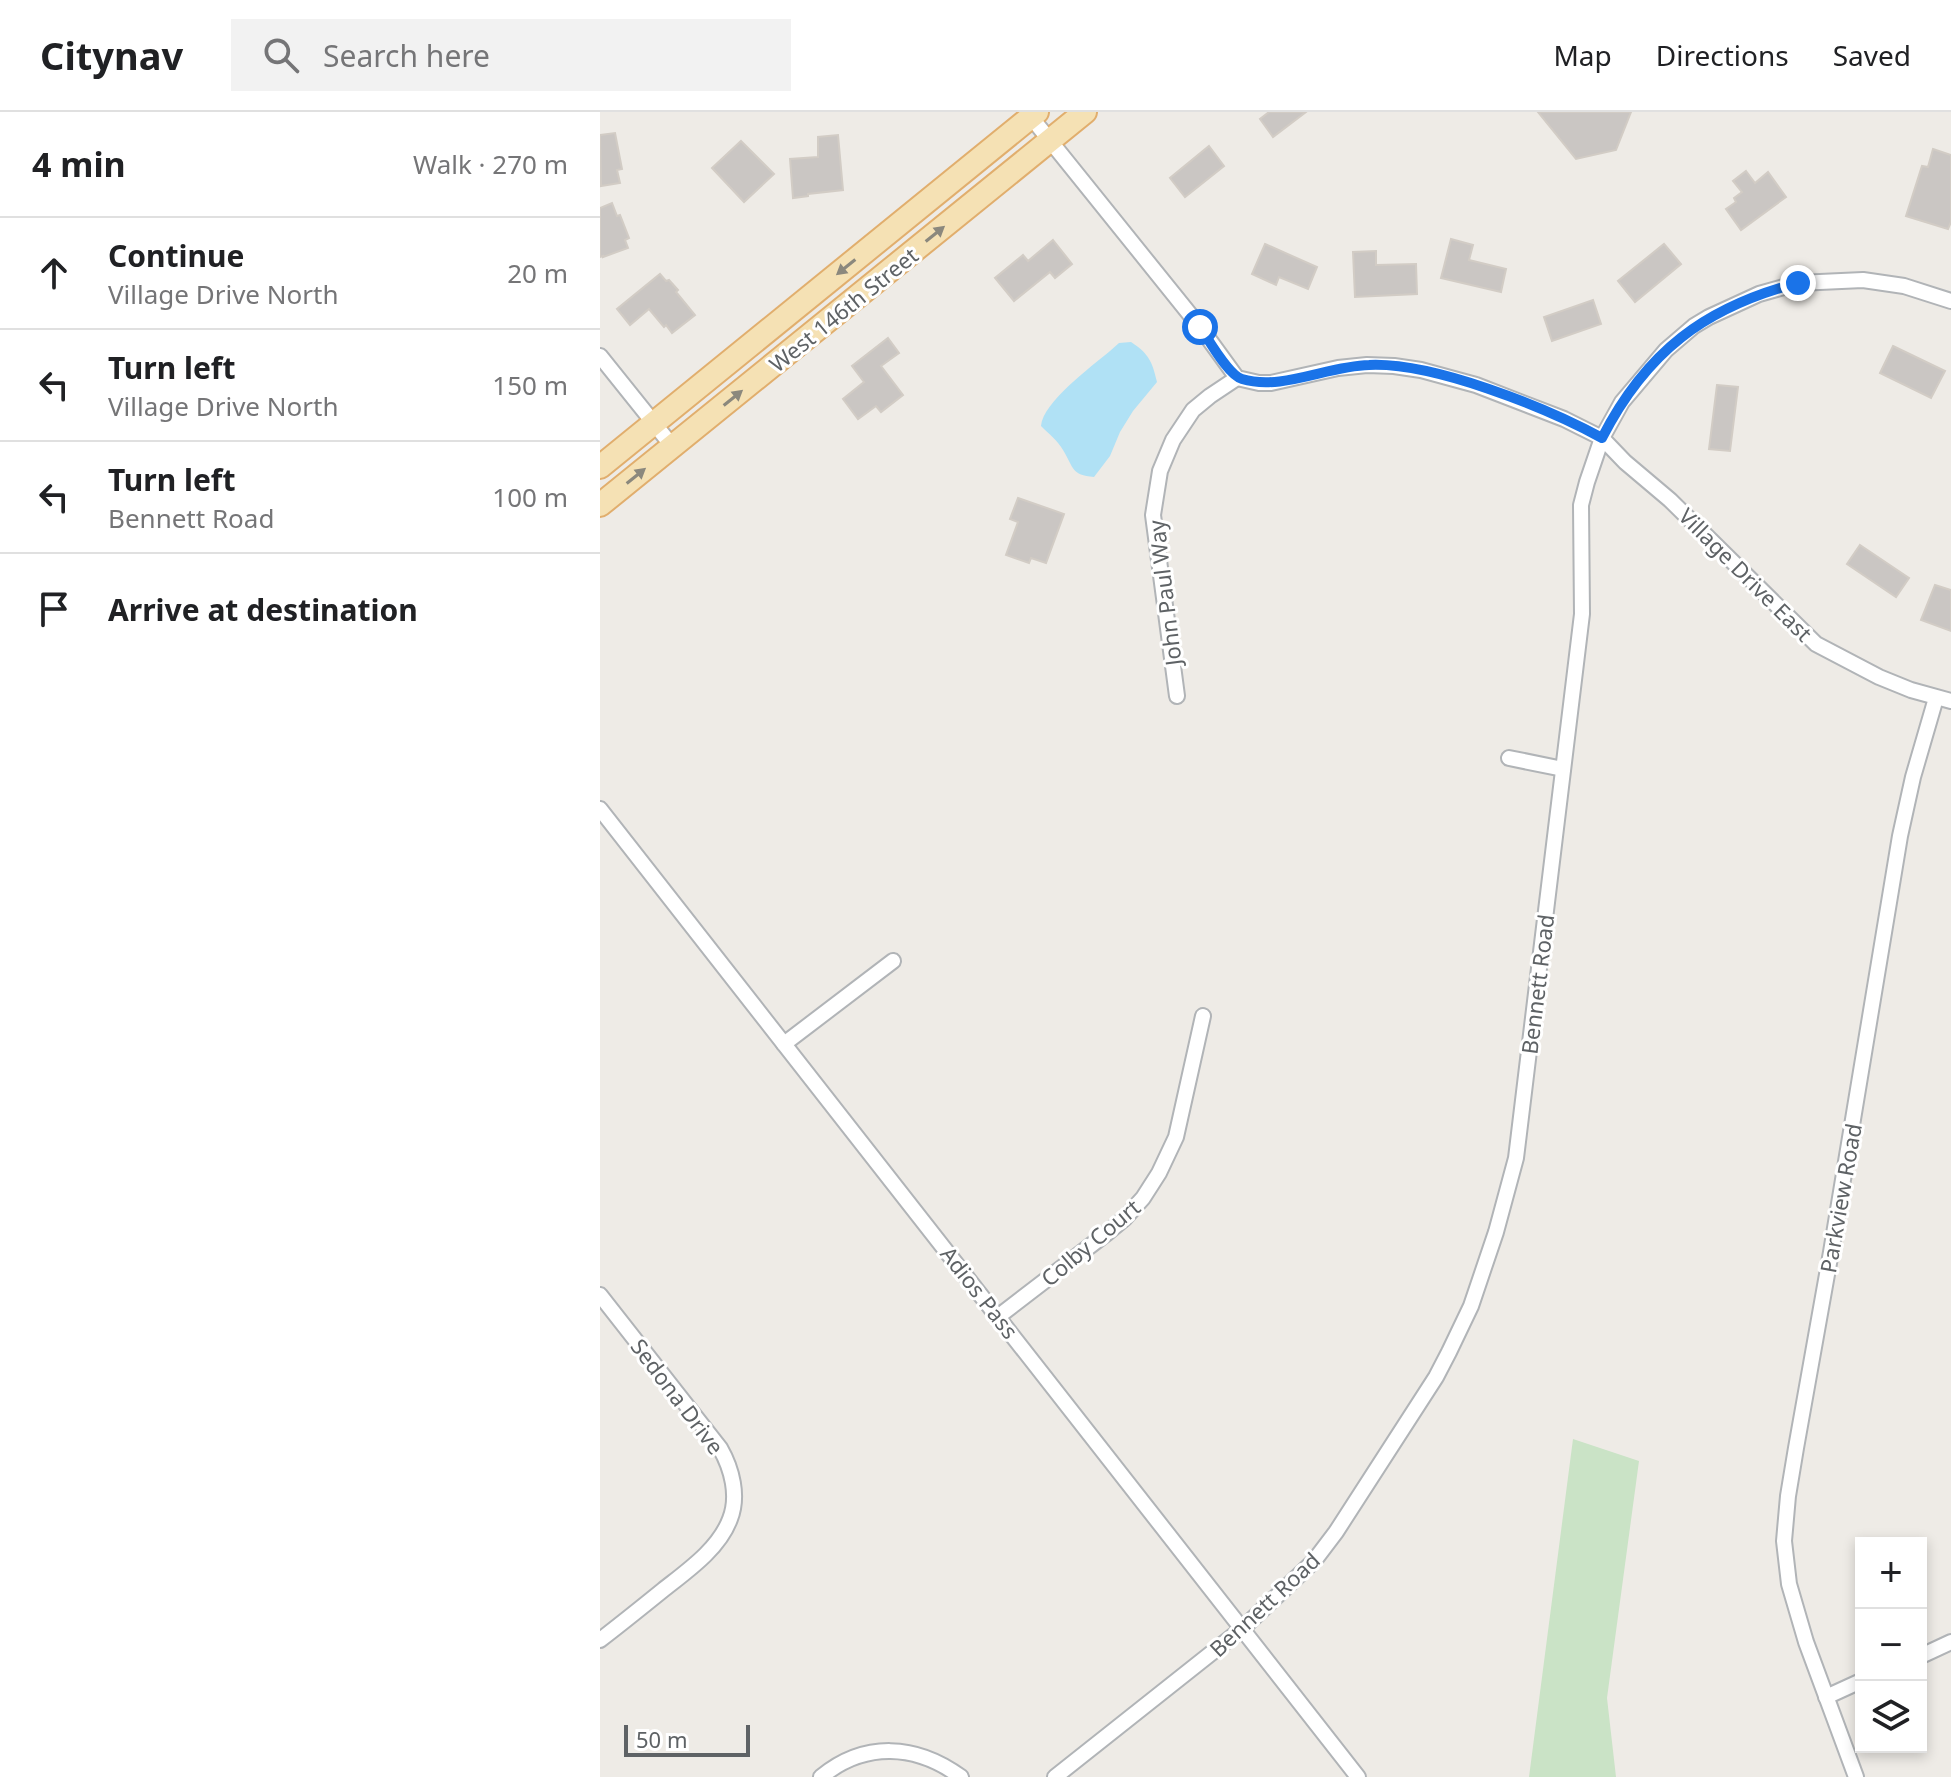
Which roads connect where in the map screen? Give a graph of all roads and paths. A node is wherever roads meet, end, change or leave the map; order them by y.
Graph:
1 (1085, 112) edge
2 (1034, 114) edge
3 (1050, 140) junction
4 (1951, 301) edge
5 (600, 356) edge
6 (1237, 378) junction
7 (653, 424) junction
8 (1602, 438) junction
9 (673, 447) junction
10 (600, 467) edge
11 (600, 505) edge
12 (1177, 696) dead end
13 (1944, 699) edge
14 (1509, 758) dead end
15 (1563, 769) junction
16 (600, 809) edge
17 (893, 961) dead end
18 (1203, 1016) dead end
19 (784, 1044) junction
20 (600, 1295) edge
21 (999, 1316) junction
22 (1243, 1628) junction
23 (600, 1640) edge
24 (1951, 1642) edge
25 (1927, 1653) edge
26 (1855, 1684) edge
27 (1826, 1697) junction
28 (957, 1774) edge
29 (821, 1777) edge
30 (1055, 1777) edge
31 (1358, 1777) edge
32 (1856, 1777) edge

1 - 3 main road, West 146th Street
2 - 3 street
2 -> 7 main road, West 146th Street
3 - 6 street
9 -> 3 main road, West 146th Street
4 - 8 street, Bennett Road
5 - 7 street
6 - 8 street, Village Drive East
6 - 12 street, John Paul Way
7 - 9 street
7 - 10 main road, West 146th Street
8 - 13 street, Village Drive East
8 - 15 street, Bennett Road
11 -> 9 main road, West 146th Street
13 - 27 street, Parkview Road
14 - 15 street
15 - 22 street, Bennett Road
16 - 19 street, Adios Pass
17 - 19 street
18 - 21 street, Colby Court
19 - 21 street, Adios Pass
20 - 23 street, Sedona Drive
21 - 22 street, Adios Pass
22 - 30 street, Bennett Road
22 - 31 street, Adios Pass
24 - 25 street
26 - 27 street
27 - 32 street, Parkview Road
28 - 29 street

